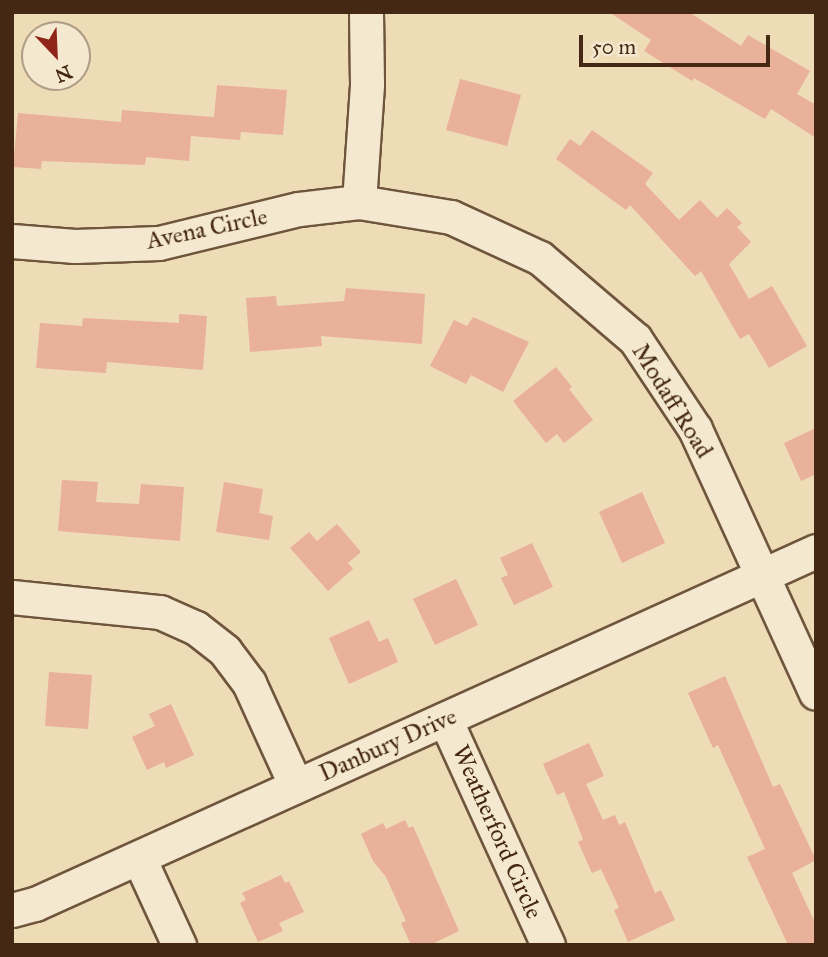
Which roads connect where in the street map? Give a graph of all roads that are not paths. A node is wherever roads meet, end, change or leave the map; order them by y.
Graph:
1 (366, 12) edge
2 (359, 202) junction
3 (12, 241) edge
4 (816, 551) edge
5 (761, 576) junction
6 (12, 597) edge
7 (816, 693) edge
8 (445, 719) junction
9 (296, 786) junction
10 (139, 858) junction
11 (12, 910) edge
12 (179, 945) edge
13 (548, 945) edge

1 - 2 street
2 - 3 street, Avena Circle
2 - 5 street, Modaff Road
4 - 5 street, Danbury Drive
5 - 7 street, Modaff Road
5 - 8 street, Danbury Drive
6 - 9 street
8 - 9 street, Danbury Drive
8 - 13 street, Weatherford Circle
9 - 10 street, Danbury Drive
10 - 11 street, Danbury Drive
10 - 12 street

